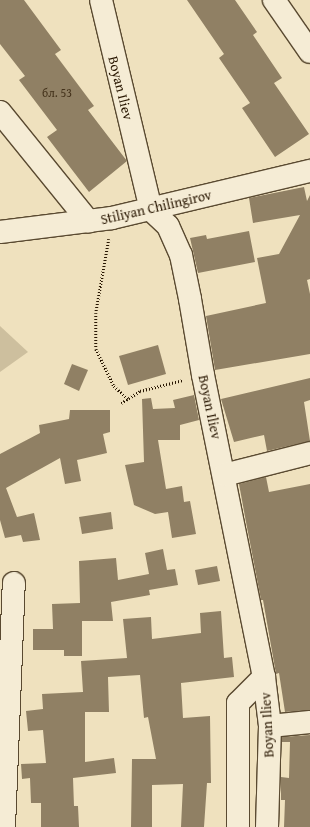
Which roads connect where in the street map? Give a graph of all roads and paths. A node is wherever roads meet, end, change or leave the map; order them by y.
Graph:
1 (101, 0) edge
2 (274, 0) edge
3 (310, 52) edge
4 (0, 112) edge
5 (310, 171) edge
6 (151, 210) junction
7 (112, 218) junction
8 (89, 222) junction
9 (0, 232) edge
10 (203, 374) junction
11 (128, 399) junction
12 (121, 403) dead end
13 (310, 453) edge
14 (224, 475) junction
15 (14, 583) dead end
16 (264, 678) junction
17 (310, 722) edge
18 (270, 726) junction
19 (4, 827) edge
20 (238, 827) edge
21 (267, 827) edge

1 - 6 street, Boyan Iliev
2 - 3 street
4 - 8 street
5 - 6 street, Stiliyan Chilingirov
6 - 7 street, Stiliyan Chilingirov
6 - 10 street, Boyan Iliev
7 - 8 street, Stiliyan Chilingirov
7 - 11 path
8 - 9 street, Stiliyan Chilingirov
10 - 11 path
10 - 14 street, Boyan Iliev
11 - 12 path
13 - 14 street
14 - 16 street, Boyan Iliev
15 - 19 street
16 - 18 street, Boyan Iliev
16 - 20 street
17 - 18 street
18 - 21 street, Boyan Iliev

